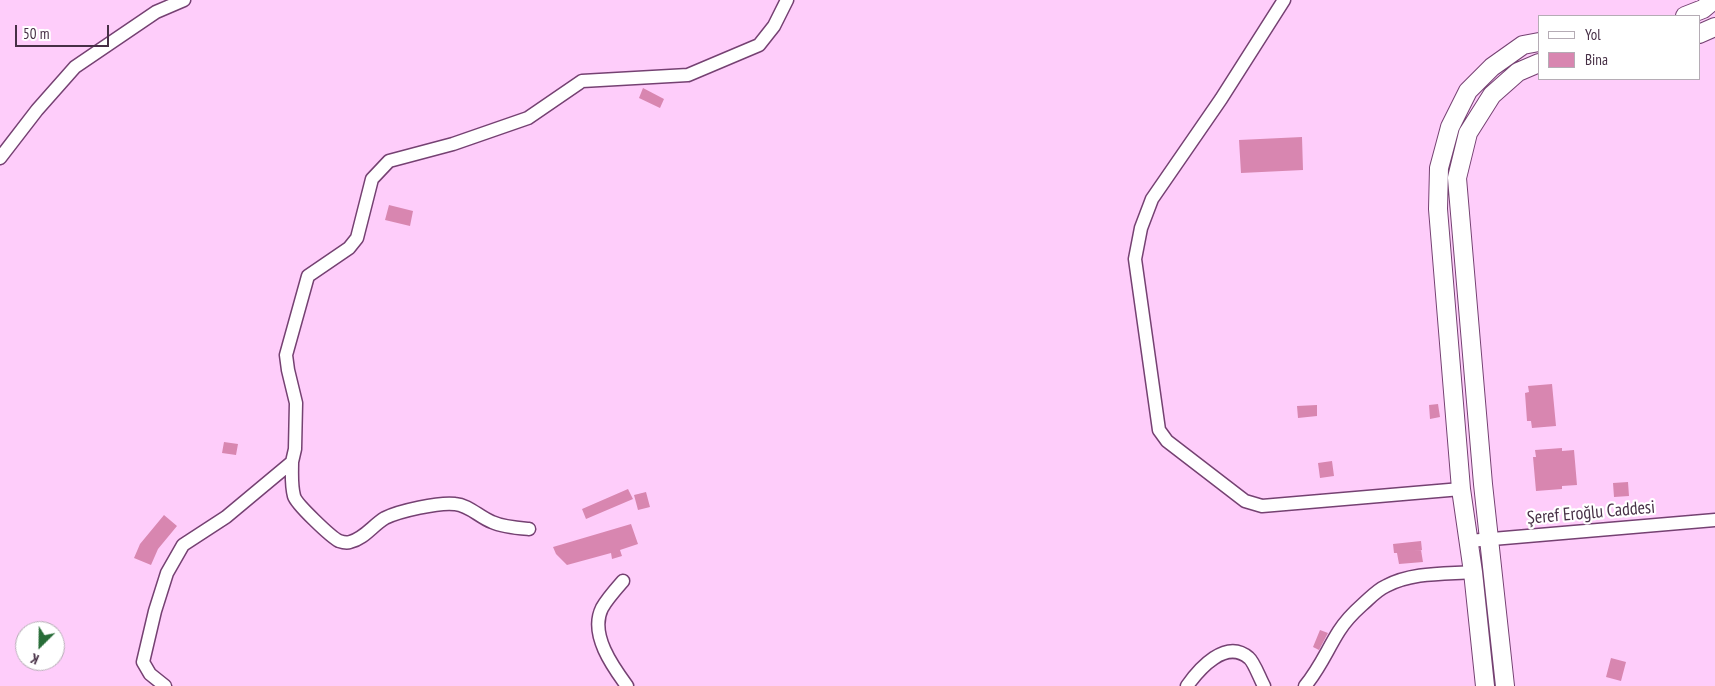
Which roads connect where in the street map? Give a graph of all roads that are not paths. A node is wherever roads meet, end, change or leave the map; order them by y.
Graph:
1 (184, 0) edge
2 (787, 0) edge
3 (1284, 0) edge
4 (1714, 0) edge
5 (1687, 15) edge
6 (1715, 27) edge
7 (1700, 34) edge
8 (1538, 42) edge
9 (1538, 63) edge
10 (0, 158) edge
11 (292, 462) junction
12 (1461, 489) junction
13 (1715, 520) edge
14 (529, 529) dead end
15 (1489, 540) junction
16 (1469, 541) junction
17 (1474, 572) junction
18 (623, 581) dead end
19 (165, 686) edge
20 (627, 686) edge
21 (1187, 686) edge
22 (1264, 686) edge
23 (1305, 686) edge
24 (1485, 686) edge
25 (1505, 686) edge

1 - 10 street
2 - 11 street
3 - 12 street
4 - 5 street
6 - 7 street
8 - 12 street
9 - 15 street
11 - 14 street
11 - 19 street
12 - 16 street
13 - 15 street, Şeref Eroğlu Caddesi
15 - 16 street, Şeref Eroğlu Caddesi
15 - 25 street
16 - 17 street
17 - 23 street
17 - 24 street
18 - 20 street
21 - 22 street

